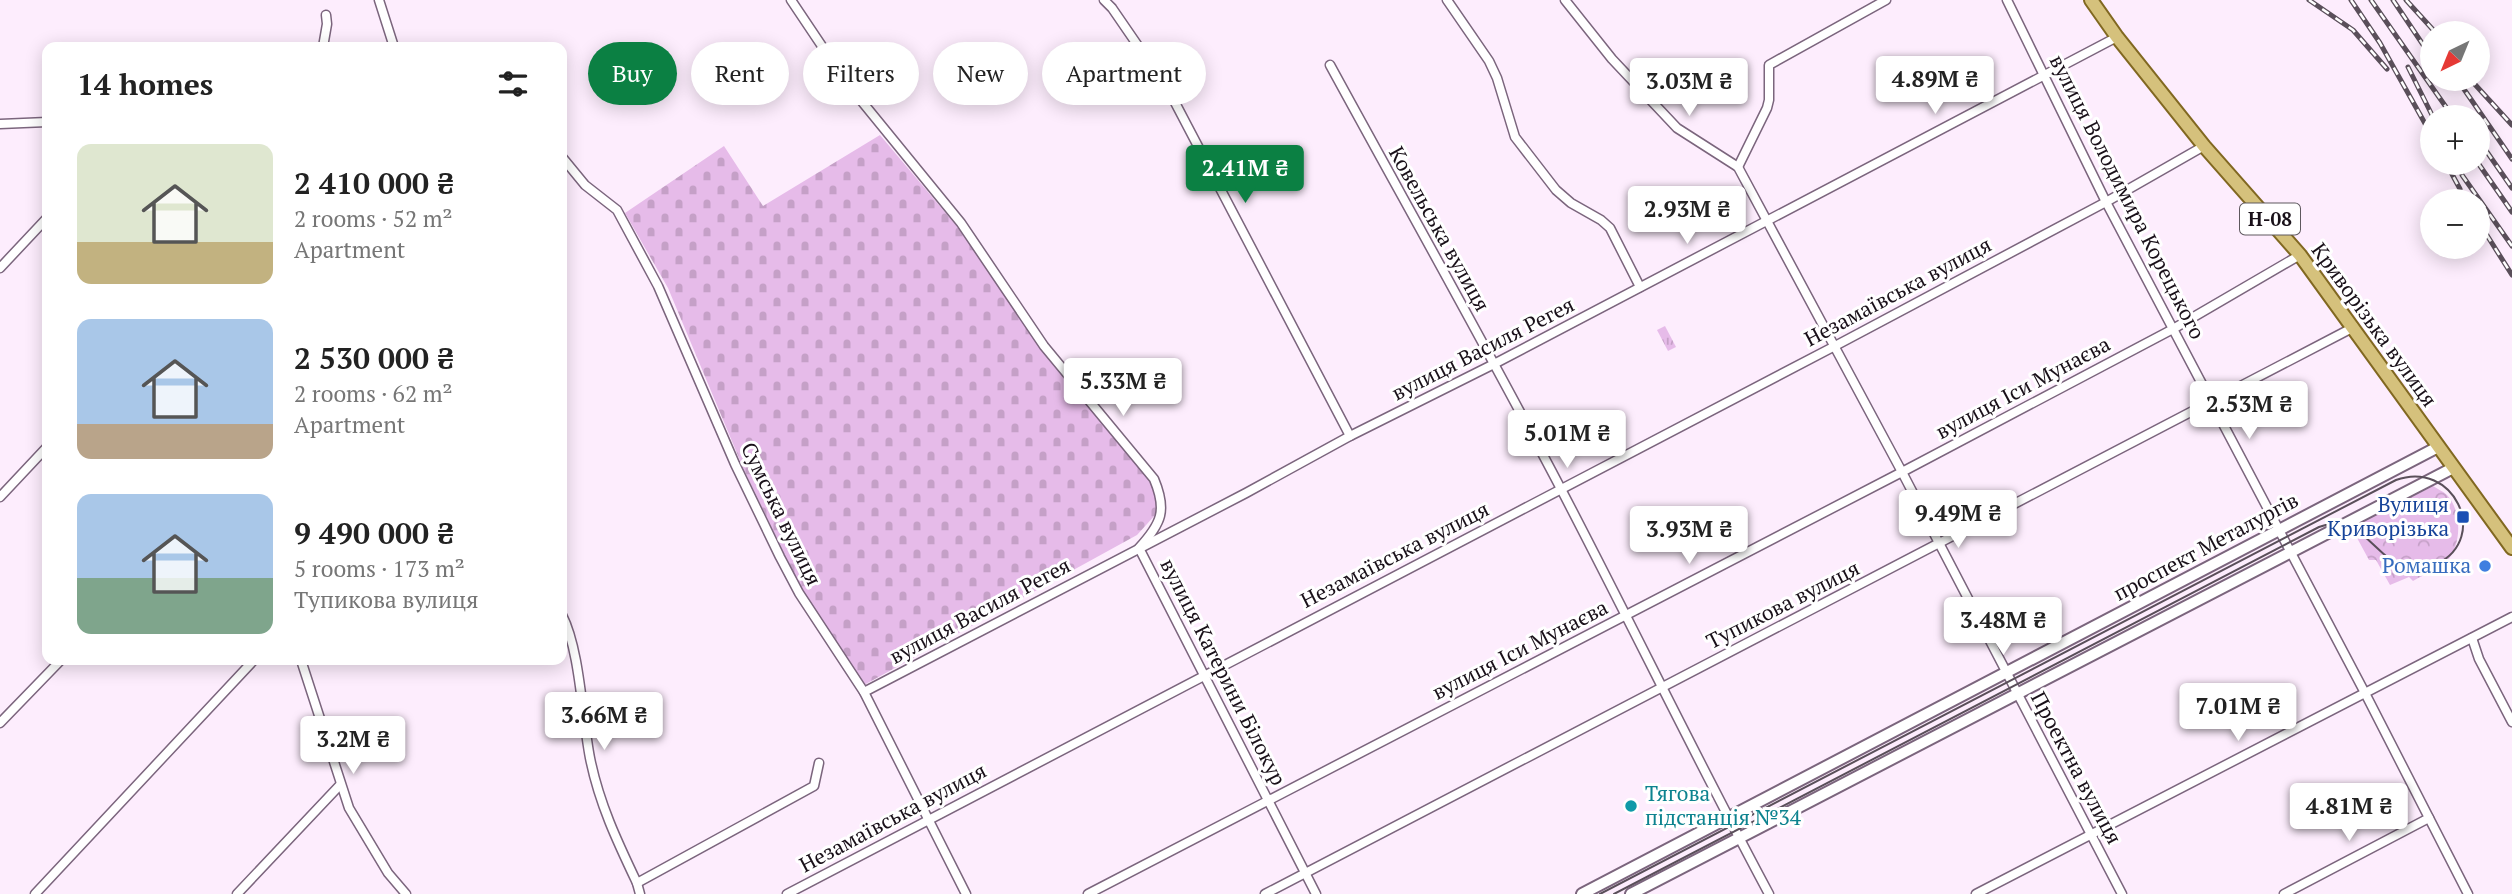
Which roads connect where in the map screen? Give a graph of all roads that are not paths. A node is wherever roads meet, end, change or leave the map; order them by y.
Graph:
1 (379, 0) edge
2 (791, 0) edge
3 (1104, 0) edge
4 (1447, 0) edge
5 (1565, 0) edge
6 (1886, 0) edge
7 (2007, 0) edge
8 (2091, 0) edge
9 (326, 15) dead end
10 (2117, 37) junction
11 (324, 42) edge
12 (392, 42) edge
13 (1329, 65) dead end
14 (2045, 76) junction
15 (42, 122) edge
16 (0, 124) edge
17 (2204, 146) junction
18 (567, 163) edge
19 (1738, 167) junction
20 (2106, 202) junction
21 (1766, 220) junction
22 (42, 223) edge
23 (2300, 255) junction
24 (0, 268) edge
25 (1640, 287) junction
26 (2354, 327) junction
27 (2174, 329) junction
28 (1835, 346) junction
29 (1494, 364) junction
30 (2212, 402) junction
31 (1350, 436) junction
32 (2438, 447) junction
33 (42, 452) edge
34 (2453, 468) junction
35 (1902, 472) junction
36 (1561, 488) junction
37 (0, 496) edge
38 (2278, 531) junction
39 (1939, 544) junction
40 (1139, 548) junction
41 (2512, 548) edge
42 (2290, 552) junction
43 (1626, 615) junction
44 (2512, 617) edge
45 (567, 632) edge
46 (2472, 638) junction
47 (56, 665) edge
48 (249, 665) edge
49 (303, 665) edge
50 (1204, 674) junction
51 (2006, 674) junction
52 (1664, 687) junction
53 (864, 692) junction
54 (2017, 693) junction
55 (2365, 693) junction
56 (0, 723) edge
57 (2512, 723) edge
58 (819, 763) dead end
59 (340, 785) junction
60 (1269, 800) junction
61 (929, 818) junction
62 (1728, 818) junction
63 (2429, 818) junction
64 (2091, 834) junction
65 (1738, 838) junction
66 (1306, 874) junction
67 (637, 883) junction
68 (35, 894) edge
69 (237, 894) edge
70 (406, 894) edge
71 (640, 894) edge
72 (787, 894) edge
73 (966, 894) edge
74 (1088, 894) edge
75 (1265, 894) edge
76 (1316, 894) edge
77 (1582, 894) edge
78 (1631, 894) edge
79 (1769, 894) edge
80 (1976, 894) edge
81 (2122, 894) edge
82 (2284, 894) edge
83 (2468, 894) edge

1 - 12 street
2 - 40 street, вулиця Катерини Білокур
3 - 31 street
4 - 25 street
5 - 19 street, Проектна вулиця
6 - 19 street
7 - 14 street, вулиця Володимира Корецького
8 - 10 main road, Криворізька вулиця / Н-08
9 - 11 street
10 - 14 street, вулиця Василя Регея
10 - 17 main road, Криворізька вулиця / Н-08
13 - 29 street, Ковельська вулиця
14 - 20 street, вулиця Володимира Корецького
14 - 21 street, вулиця Василя Регея
15 - 16 street
17 - 20 street, Незамаївська вулиця
17 - 23 main road, Криворізька вулиця / Н-08
18 - 53 street, Сумська вулиця
19 - 21 street, Проектна вулиця
20 - 27 street, вулиця Володимира Корецького
20 - 28 street, Незамаївська вулиця
21 - 25 street, вулиця Василя Регея
21 - 28 street, Проектна вулиця
22 - 24 street
23 - 26 main road, Криворізька вулиця / Н-08
23 - 27 street, вулиця Іси Мунаєва
25 - 29 street, вулиця Василя Регея
26 - 30 street, Тупикова вулиця
26 - 32 main road, Криворізька вулиця / Н-08
27 - 30 street, вулиця Володимира Корецького
27 - 35 street, вулиця Іси Мунаєва
28 - 35 street, Проектна вулиця
28 - 36 street, Незамаївська вулиця
29 - 31 street, вулиця Василя Регея
29 - 36 street, Ковельська вулиця
30 - 38 street, вулиця Володимира Корецького
30 - 39 street, Тупикова вулиця
31 - 40 street, вулиця Василя Регея
32 - 34 main road, Криворізька вулиця / Н-08
32 - 38 main road, проспект Металургів
33 - 37 street
34 - 41 main road, Криворізька вулиця / Н-08
34 - 42 main road, проспект Металургів
35 - 39 street, Проектна вулиця
35 - 43 street, вулиця Іси Мунаєва
36 - 43 street, Ковельська вулиця
36 - 50 street, Незамаївська вулиця
38 - 42 street, вулиця Володимира Корецького
38 - 51 main road, проспект Металургів
39 - 51 street, Проектна вулиця
39 - 52 street, Тупикова вулиця
40 - 50 street, вулиця Катерини Білокур
40 - 53 street, вулиця Василя Регея
42 - 54 main road, проспект Металургів
42 - 55 street, вулиця Володимира Корецького
43 - 52 street, Ковельська вулиця
43 - 60 street, вулиця Іси Мунаєва
44 - 46 street
45 - 67 street
46 - 55 street
46 - 57 street
47 - 56 street
48 - 68 street
49 - 59 street
50 - 60 street, вулиця Катерини Білокур
50 - 61 street, Незамаївська вулиця
51 - 54 street, Проектна вулиця
51 - 62 main road, проспект Металургів
52 - 62 street, Ковельська вулиця
52 - 66 street, Тупикова вулиця
53 - 61 street, Сумська вулиця
54 - 64 street, Проектна вулиця
54 - 65 main road, проспект Металургів
55 - 63 street, вулиця Володимира Корецького
55 - 64 street
58 - 67 street
59 - 69 street
59 - 70 street
60 - 66 street, вулиця Катерини Білокур
60 - 74 street, вулиця Іси Мунаєва
61 - 72 street, Незамаївська вулиця
61 - 73 street, Сумська вулиця
62 - 65 street, Ковельська вулиця
62 - 77 main road, проспект Металургів
63 - 82 street
63 - 83 street, вулиця Володимира Корецького
64 - 80 street
64 - 81 street, Проектна вулиця
65 - 78 main road, проспект Металургів
65 - 79 street, Ковельська вулиця
66 - 75 street, Тупикова вулиця
66 - 76 street, вулиця Катерини Білокур
67 - 71 street

